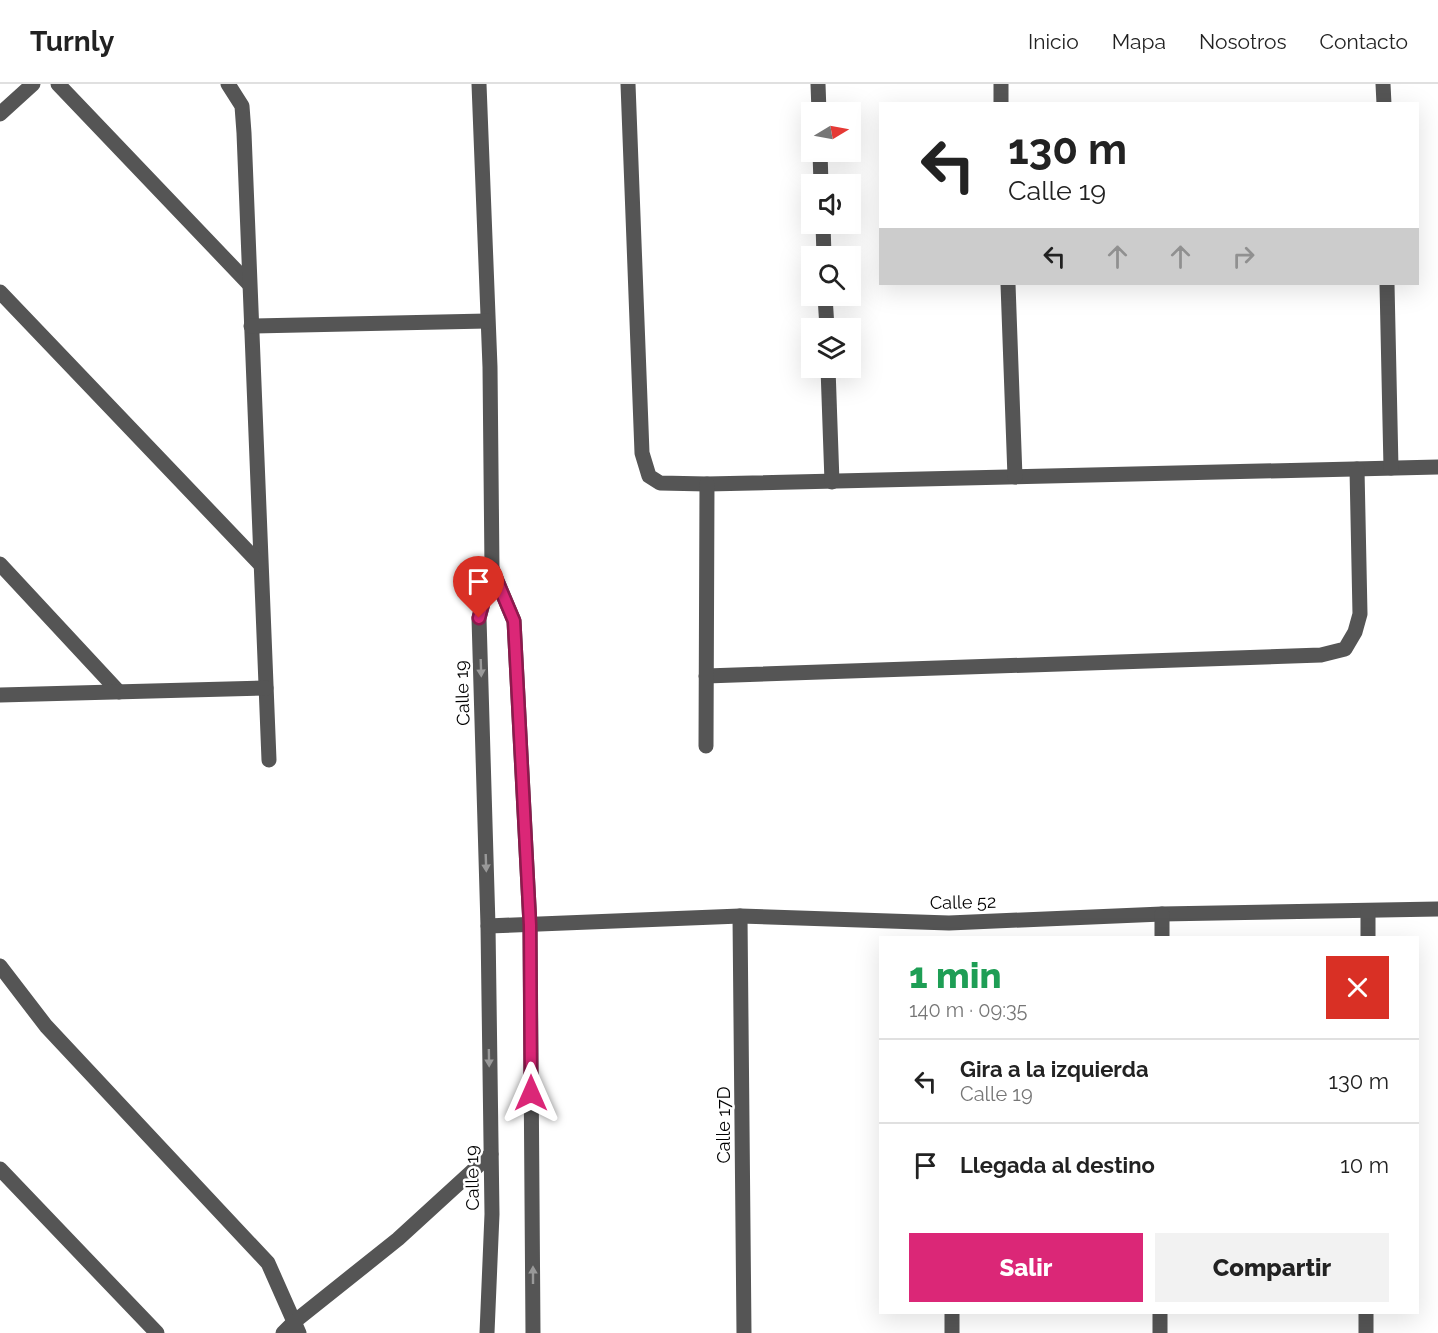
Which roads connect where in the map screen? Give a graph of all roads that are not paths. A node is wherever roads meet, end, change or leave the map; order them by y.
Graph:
1 (33, 84) edge
2 (58, 84) edge
3 (228, 84) edge
4 (479, 84) edge
5 (628, 84) edge
6 (818, 84) edge
7 (1001, 84) edge
8 (1383, 84) edge
9 (819, 102) edge
10 (1002, 102) edge
11 (1384, 102) edge
12 (0, 114) edge
13 (249, 284) junction
14 (1008, 285) edge
15 (1387, 285) edge
16 (0, 292) edge
17 (487, 321) junction
18 (251, 326) junction
19 (828, 378) edge
20 (1438, 467) edge
21 (1391, 468) junction
22 (1357, 469) junction
23 (1015, 477) junction
24 (832, 482) junction
25 (707, 484) junction
26 (0, 564) edge
27 (260, 564) junction
28 (492, 569) junction
29 (706, 676) junction
30 (266, 688) junction
31 (119, 692) junction
32 (0, 695) edge
33 (706, 746) dead end
34 (269, 760) dead end
35 (1438, 909) edge
36 (1368, 911) junction
37 (1162, 914) junction
38 (740, 916) junction
39 (530, 925) junction
40 (488, 926) junction
41 (949, 930) edge
42 (1162, 936) edge
43 (1368, 936) edge
44 (0, 966) edge
45 (491, 1154) junction
46 (0, 1169) edge
47 (952, 1314) edge
48 (1160, 1314) edge
49 (1366, 1314) edge
50 (292, 1329) edge
51 (157, 1333) edge
52 (487, 1333) edge
53 (533, 1333) edge
54 (744, 1333) edge
55 (952, 1333) edge
56 (1160, 1333) edge
57 (1366, 1333) edge

1 - 12 street
2 - 13 street
3 - 13 street
4 - 17 street
5 - 25 street
6 - 9 street
7 - 10 street
8 - 11 street
13 - 18 street
14 - 23 street
15 - 21 street
16 - 27 street
17 - 18 street
17 - 28 street
18 - 27 street
19 - 24 street
20 - 21 street
21 - 22 street
22 - 23 street
22 - 29 street
23 - 24 street
24 - 25 street
25 - 29 street
26 - 31 street
27 - 30 street
28 - 39 street
28 -> 40 street, Calle 19
29 - 33 street
30 - 31 street
30 - 34 street
31 - 32 street
35 - 36 street, Calle 52
36 - 37 street, Calle 52
36 - 43 street
37 - 41 street, Calle 52
37 - 42 street
38 - 39 street, Calle 52
38 - 41 street, Calle 52
38 - 54 street, Calle 17D
39 - 40 street, Calle 52
53 -> 39 street
40 -> 45 street, Calle 19
44 - 50 street
45 - 50 street
45 - 52 street, Calle 19
46 - 51 street
47 - 55 street
48 - 56 street
49 - 57 street

